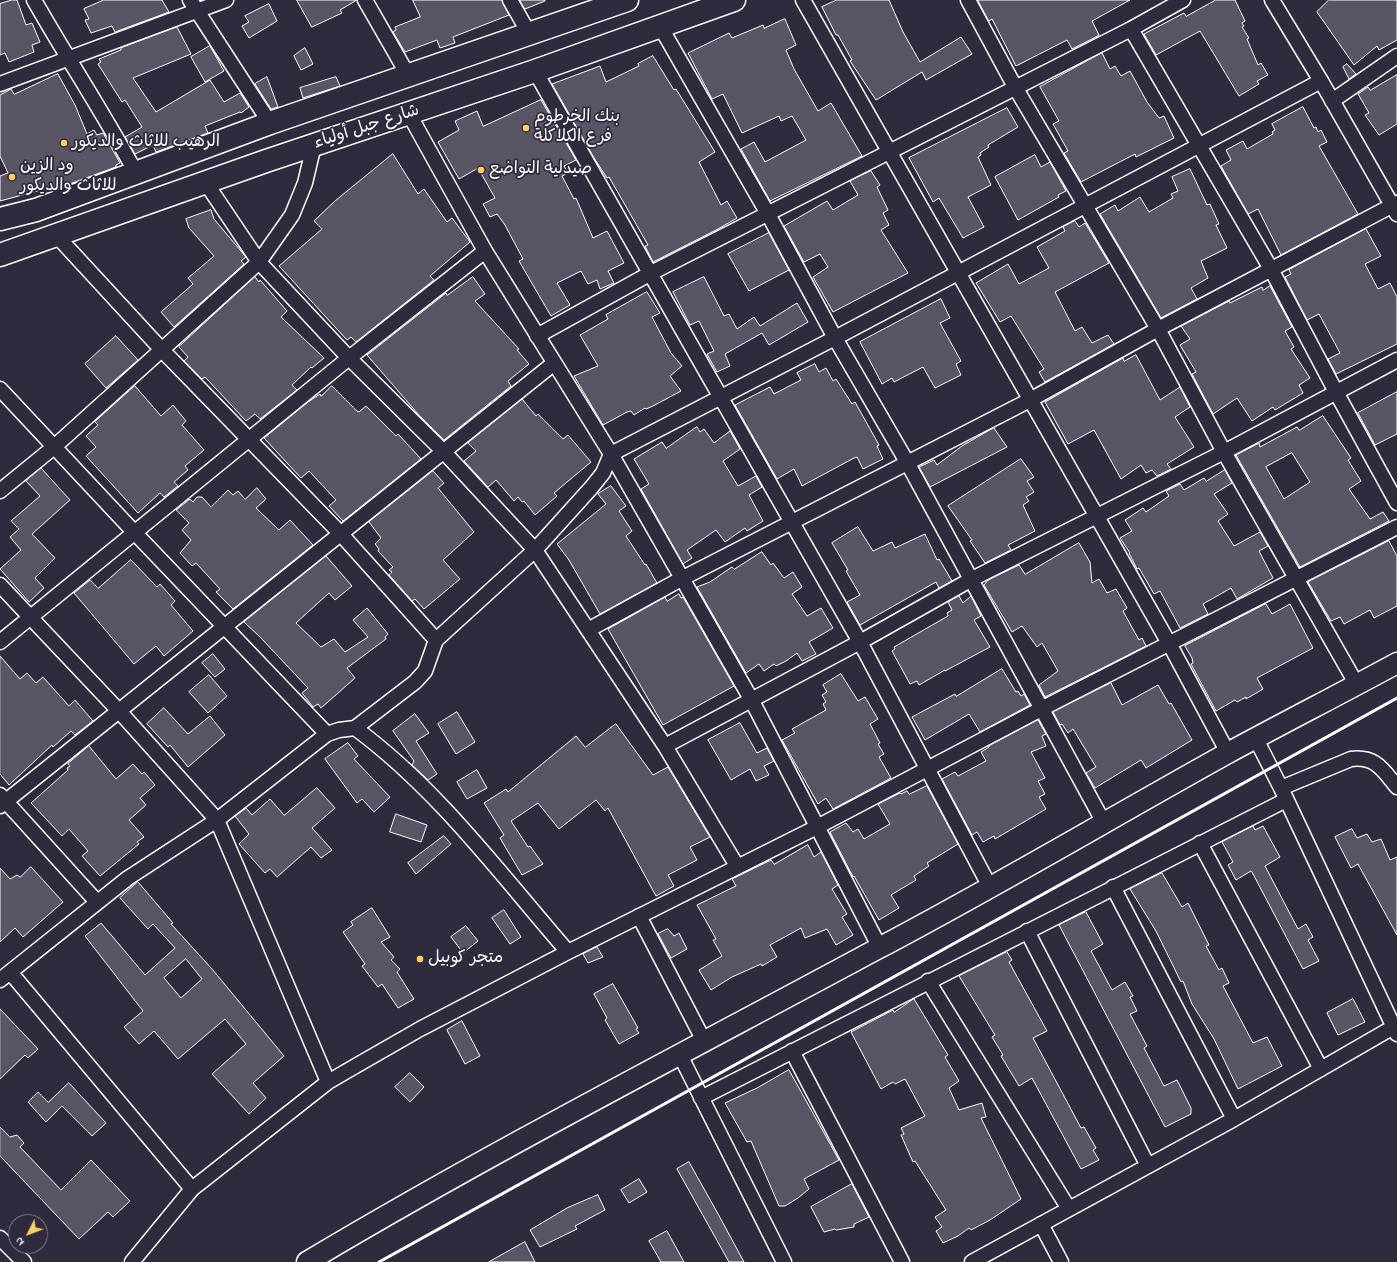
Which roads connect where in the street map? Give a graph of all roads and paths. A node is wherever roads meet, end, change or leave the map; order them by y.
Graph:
1 (34, 0) edge
2 (226, 0) edge
3 (365, 0) edge
4 (510, 0) edge
5 (627, 0) edge
6 (734, 0) edge
7 (803, 0) edge
8 (968, 0) edge
9 (1183, 0) edge
10 (1272, 0) edge
11 (193, 6) edge
12 (660, 26) junction
13 (1131, 29) junction
14 (530, 35) junction
15 (1397, 56) edge
16 (68, 58) junction
17 (535, 71) junction
18 (408, 75) junction
19 (1321, 81) junction
20 (0, 84) edge
21 (1015, 87) junction
22 (1332, 101) junction
23 (409, 114) junction
24 (270, 123) junction
25 (314, 145) junction
26 (1199, 145) junction
27 (890, 151) junction
28 (136, 173) junction
29 (206, 183) junction
30 (1085, 206) junction
31 (1395, 207) edge
32 (768, 214) junction
33 (0, 219) edge
34 (56, 235) junction
35 (485, 251) junction
36 (0, 255) edge
37 (259, 262) junction
38 (1270, 269) junction
39 (958, 272) junction
40 (651, 273) junction
41 (1158, 329) junction
42 (537, 336) junction
43 (835, 338) junction
44 (162, 350) junction
45 (349, 358) junction
46 (1397, 360) edge
47 (553, 364) junction
48 (0, 389) edge
49 (1336, 392) junction
50 (720, 398) junction
51 (1030, 400) junction
52 (249, 440) junction
53 (54, 447) junction
54 (443, 451) junction
55 (1224, 452) junction
56 (611, 454) junction
57 (907, 462) junction
58 (0, 491) edge
59 (1397, 503) edge
60 (1097, 516) junction
61 (792, 521) junction
62 (1397, 527) edge
63 (135, 533) junction
64 (340, 533) junction
65 (535, 550) junction
66 (682, 579) junction
67 (1296, 579) junction
68 (972, 580) junction
69 (0, 585) edge
70 (31, 616) junction
71 (225, 625) junction
72 (588, 630) junction
73 (436, 640) junction
74 (0, 642) edge
75 (860, 642) junction
76 (1170, 645) junction
77 (1397, 663) edge
78 (1357, 685) junction
79 (751, 700) junction
80 (1043, 708) junction
81 (119, 711) junction
82 (355, 728) junction
83 (327, 734) junction
84 (1256, 739) junction
85 (665, 746) junction
86 (1228, 754) junction
87 (929, 769) junction
88 (1397, 787) edge
89 (1284, 794) junction
90 (2, 801) edge
91 (217, 820) junction
92 (1104, 823) junction
93 (817, 827) junction
94 (1200, 843) junction
95 (737, 866) junction
96 (990, 887) junction
97 (1113, 887) junction
98 (97, 902) junction
99 (640, 916) junction
100 (1027, 931) junction
101 (880, 948) junction
102 (568, 952) junction
103 (5, 976) edge
104 (928, 981) junction
105 (1396, 1029) edge
106 (704, 1041) junction
107 (792, 1051) junction
108 (679, 1053) junction
109 (1320, 1069) junction
110 (328, 1082) junction
111 (700, 1098) junction
112 (1234, 1118) junction
113 (1148, 1166) junction
114 (192, 1189) junction
115 (1069, 1209) junction
116 (1041, 1224) junction
117 (0, 1238) edge
118 (137, 1260) edge
119 (24, 1262) edge
120 (308, 1262) edge
121 (784, 1262) edge
122 (902, 1262) edge
123 (972, 1262) edge
124 (1061, 1262) edge

1 - 16 street
2 - 11 street
3 - 18 street
4 - 14 street
5 - 14 main road, شارع جبل أولياء
6 - 12 main road, شارع جبل أولياء
7 - 27 street
8 - 21 street
9 - 13 street
10 - 19 street
11 - 16 street
11 - 24 street
12 - 17 main road, شارع جبل أولياء
12 - 32 street
13 - 21 street
13 - 26 street
14 - 18 main road, شارع جبل أولياء
15 - 22 street
16 - 20 street
16 - 28 street
17 - 23 main road, شارع جبل أولياء
17 - 40 street
18 - 24 main road, شارع جبل أولياء
19 - 22 street
19 - 26 street
21 - 27 street
21 - 30 street
22 - 31 street
23 - 25 main road, شارع جبل أولياء
23 - 35 street
24 - 28 main road, شارع جبل أولياء
25 - 29 main road, شارع جبل أولياء
25 - 37 street
26 - 30 street
26 - 38 street
27 - 32 street
27 - 39 street
28 - 33 main road, شارع جبل أولياء
29 - 34 main road, شارع جبل أولياء
29 - 37 street
30 - 39 street
30 - 41 street
31 - 38 street
32 - 40 street
32 - 43 street
34 - 36 main road, شارع جبل أولياء
34 - 44 street
35 - 42 street
35 - 45 street
37 - 44 street
37 - 45 street
38 - 41 street
38 - 49 street
39 - 43 street
39 - 51 street
40 - 42 street
40 - 50 street
41 - 51 street
41 - 55 street
42 - 47 street
43 - 50 street
43 - 57 street
44 - 52 street
44 - 53 street
45 - 52 street
45 - 54 street
46 - 49 street
47 - 54 street
47 - 56 street
48 - 53 street
49 - 55 street
49 - 59 street
50 - 56 street
50 - 61 street
51 - 57 street
51 - 60 street
52 - 63 street
52 - 64 street
53 - 58 street
53 - 63 street
54 - 64 street
54 - 65 street
55 - 60 street
55 - 67 street
56 - 65 street
56 - 66 street
57 - 61 street
57 - 68 street
60 - 68 street
60 - 76 street
61 - 66 street
61 - 75 street
62 - 67 street
63 - 70 street
63 - 71 street
64 - 71 street
64 - 73 street
65 - 72 street
65 - 73 street
66 - 72 street
66 - 79 street
67 - 76 street
67 - 78 street
68 - 75 street
68 - 80 street
69 - 70 street
70 - 74 street
70 - 81 street
71 - 81 street
71 - 83 street
72 - 85 street
73 - 82 street
75 - 79 street
75 - 87 street
76 - 80 street
76 - 86 street
77 - 78 street
78 - 84 street
79 - 85 street
79 - 93 street
80 - 87 street
80 - 92 street
81 - 90 street
81 - 91 street
82 - 83 street
82 - 102 street
83 - 91 street
84 - 86 street
84 - 89 street
85 - 95 street
86 - 92 street
87 - 93 street
87 - 96 street
88 - 89 street
89 - 94 street
89 - 105 street
90 - 98 street
91 - 98 street
91 - 110 street
92 - 96 street
93 - 95 street
93 - 101 street
94 - 97 street
94 - 109 street
95 - 99 street
96 - 101 street
97 - 100 street
97 - 112 street
98 - 103 street
99 - 102 street
99 - 106 street
100 - 104 street
100 - 113 street
101 - 106 street
102 - 110 street
103 - 114 street
104 - 107 street
104 - 115 street
105 - 109 street
106 - 108 street
107 - 111 street
107 - 122 street
108 - 111 street
108 - 120 street
109 - 112 street
110 - 114 street
111 - 121 street
112 - 113 street
113 - 115 street
114 - 118 street
115 - 116 street
116 - 123 street
116 - 124 street
117 - 119 street

